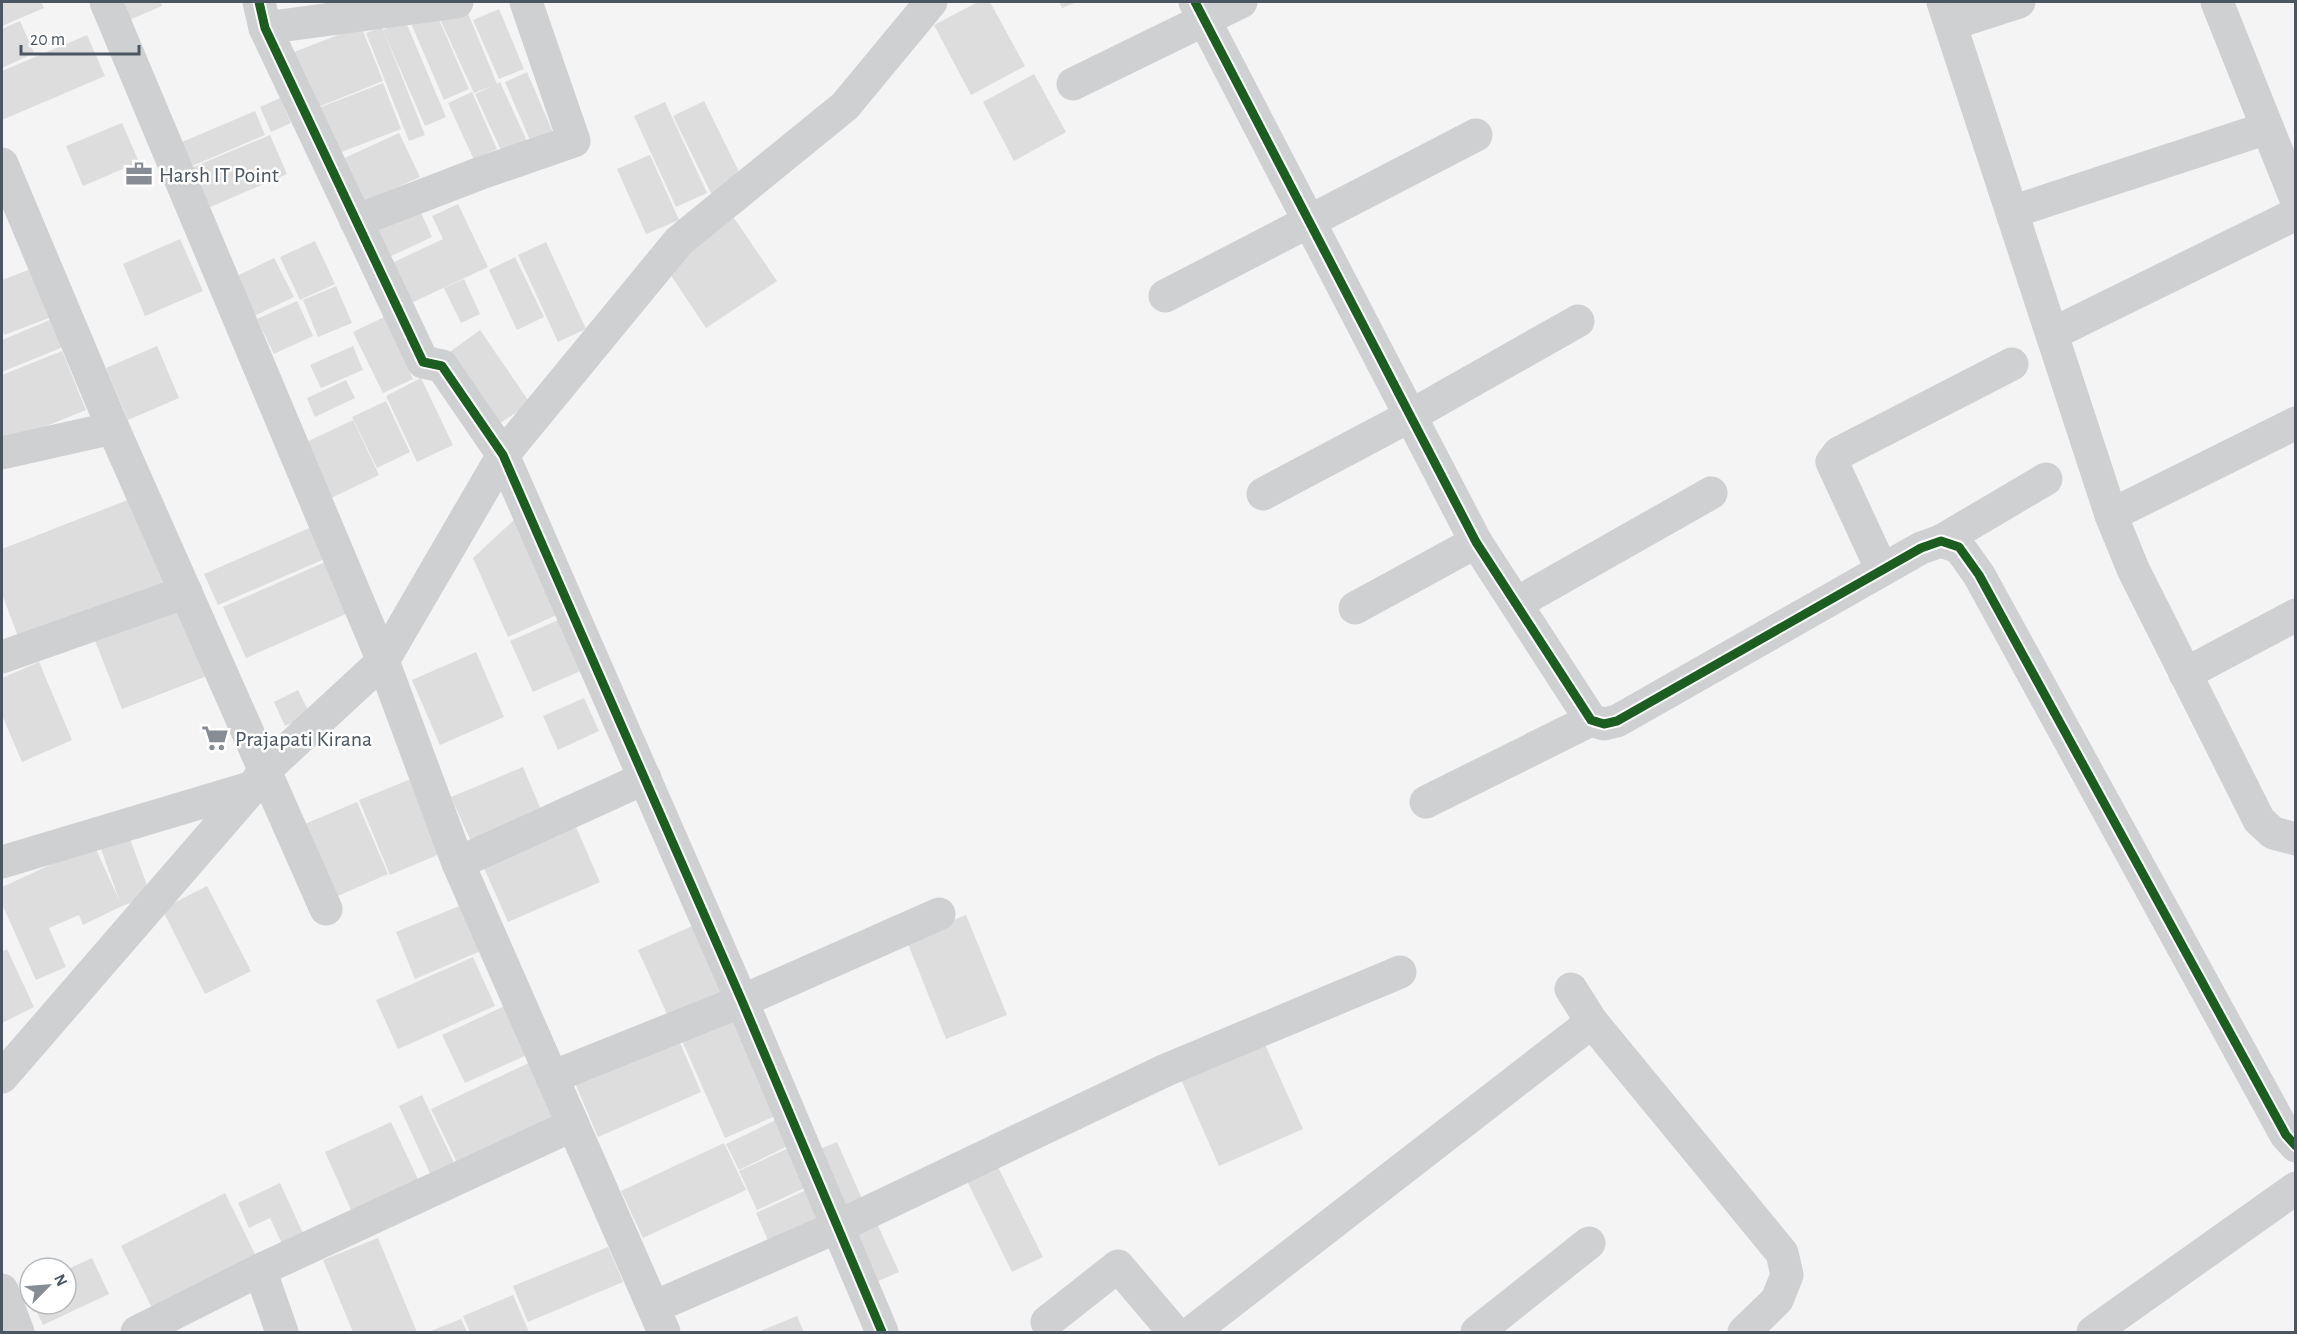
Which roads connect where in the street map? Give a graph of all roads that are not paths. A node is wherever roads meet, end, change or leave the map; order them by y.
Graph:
1 (106, 2) edge
2 (457, 2) edge
3 (526, 2) edge
4 (931, 2) edge
5 (1241, 2) edge
6 (2019, 2) edge
7 (2217, 2) edge
8 (1200, 11) edge
9 (1947, 13) edge
10 (262, 15) edge
11 (1073, 84) dead end
12 (2267, 128) junction
13 (1476, 135) dead end
14 (2, 164) edge
15 (2295, 199) edge
16 (2012, 212) junction
17 (2295, 214) edge
18 (356, 220) junction
19 (1310, 223) junction
20 (1165, 296) dead end
21 (1578, 321) dead end
22 (2052, 334) junction
23 (2012, 364) dead end
24 (1410, 416) junction
25 (2295, 423) edge
26 (113, 428) junction
27 (2, 453) edge
28 (503, 455) junction
29 (2046, 479) dead end
30 (1711, 493) dead end
31 (1263, 494) dead end
32 (2111, 515) junction
33 (1941, 541) junction
34 (1476, 542) junction
35 (1882, 570) junction
36 (186, 592) junction
37 (1517, 603) junction
38 (1355, 608) dead end
39 (2295, 615) edge
40 (2, 657) edge
41 (383, 661) junction
42 (2185, 674) junction
43 (1591, 720) junction
44 (645, 778) junction
45 (259, 779) junction
46 (1426, 802) dead end
47 (2295, 838) edge
48 (2, 862) edge
49 (458, 863) junction
50 (326, 909) dead end
51 (939, 914) dead end
52 (1400, 972) dead end
53 (1571, 989) dead end
54 (742, 1001) junction
55 (1592, 1022) junction
56 (2, 1077) edge
57 (552, 1077) junction
58 (573, 1125) junction
59 (2295, 1146) edge
60 (2295, 1188) edge
61 (837, 1227) junction
62 (1589, 1243) dead end
63 (260, 1270) junction
64 (2, 1290) edge
65 (659, 1320) edge
66 (1047, 1322) dead end
67 (142, 1331) edge
68 (18, 1332) edge
69 (282, 1332) edge
70 (882, 1332) edge
71 (1174, 1332) edge
72 (1192, 1332) edge
73 (1477, 1332) edge
74 (1744, 1332) edge
75 (2092, 1332) edge

1 - 41 street
2 - 10 street
3 - 18 street
4 - 28 street
5 - 8 street
6 - 9 street
7 - 12 street
8 - 11 street
8 - 19 street
9 - 16 street
10 - 18 street
12 - 15 street
12 - 16 street
13 - 19 street
14 - 26 street
16 - 22 street
17 - 22 street
18 - 28 street
19 - 20 street
19 - 24 street
21 - 24 street
22 - 32 street
23 - 35 street
24 - 31 street
24 - 34 street
25 - 32 street
26 - 27 street
26 - 36 street
28 - 41 street
28 - 44 street
29 - 33 street
30 - 37 street
32 - 42 street
33 - 35 street
33 - 59 street
34 - 37 street
34 - 38 street
35 - 43 street
36 - 40 street
36 - 45 street
37 - 43 street
39 - 42 street
41 - 45 street
41 - 49 street
42 - 47 street
43 - 46 street
44 - 49 street
44 - 54 street
45 - 48 street
45 - 50 street
45 - 56 street
49 - 57 street
51 - 54 street
52 - 61 street
53 - 55 street
54 - 57 street
54 - 61 street
55 - 72 street
55 - 74 street
57 - 58 street
58 - 63 street
58 - 65 street
60 - 75 street
61 - 65 street
61 - 70 street
62 - 73 street
63 - 67 street
63 - 69 street
64 - 68 street
66 - 71 street

